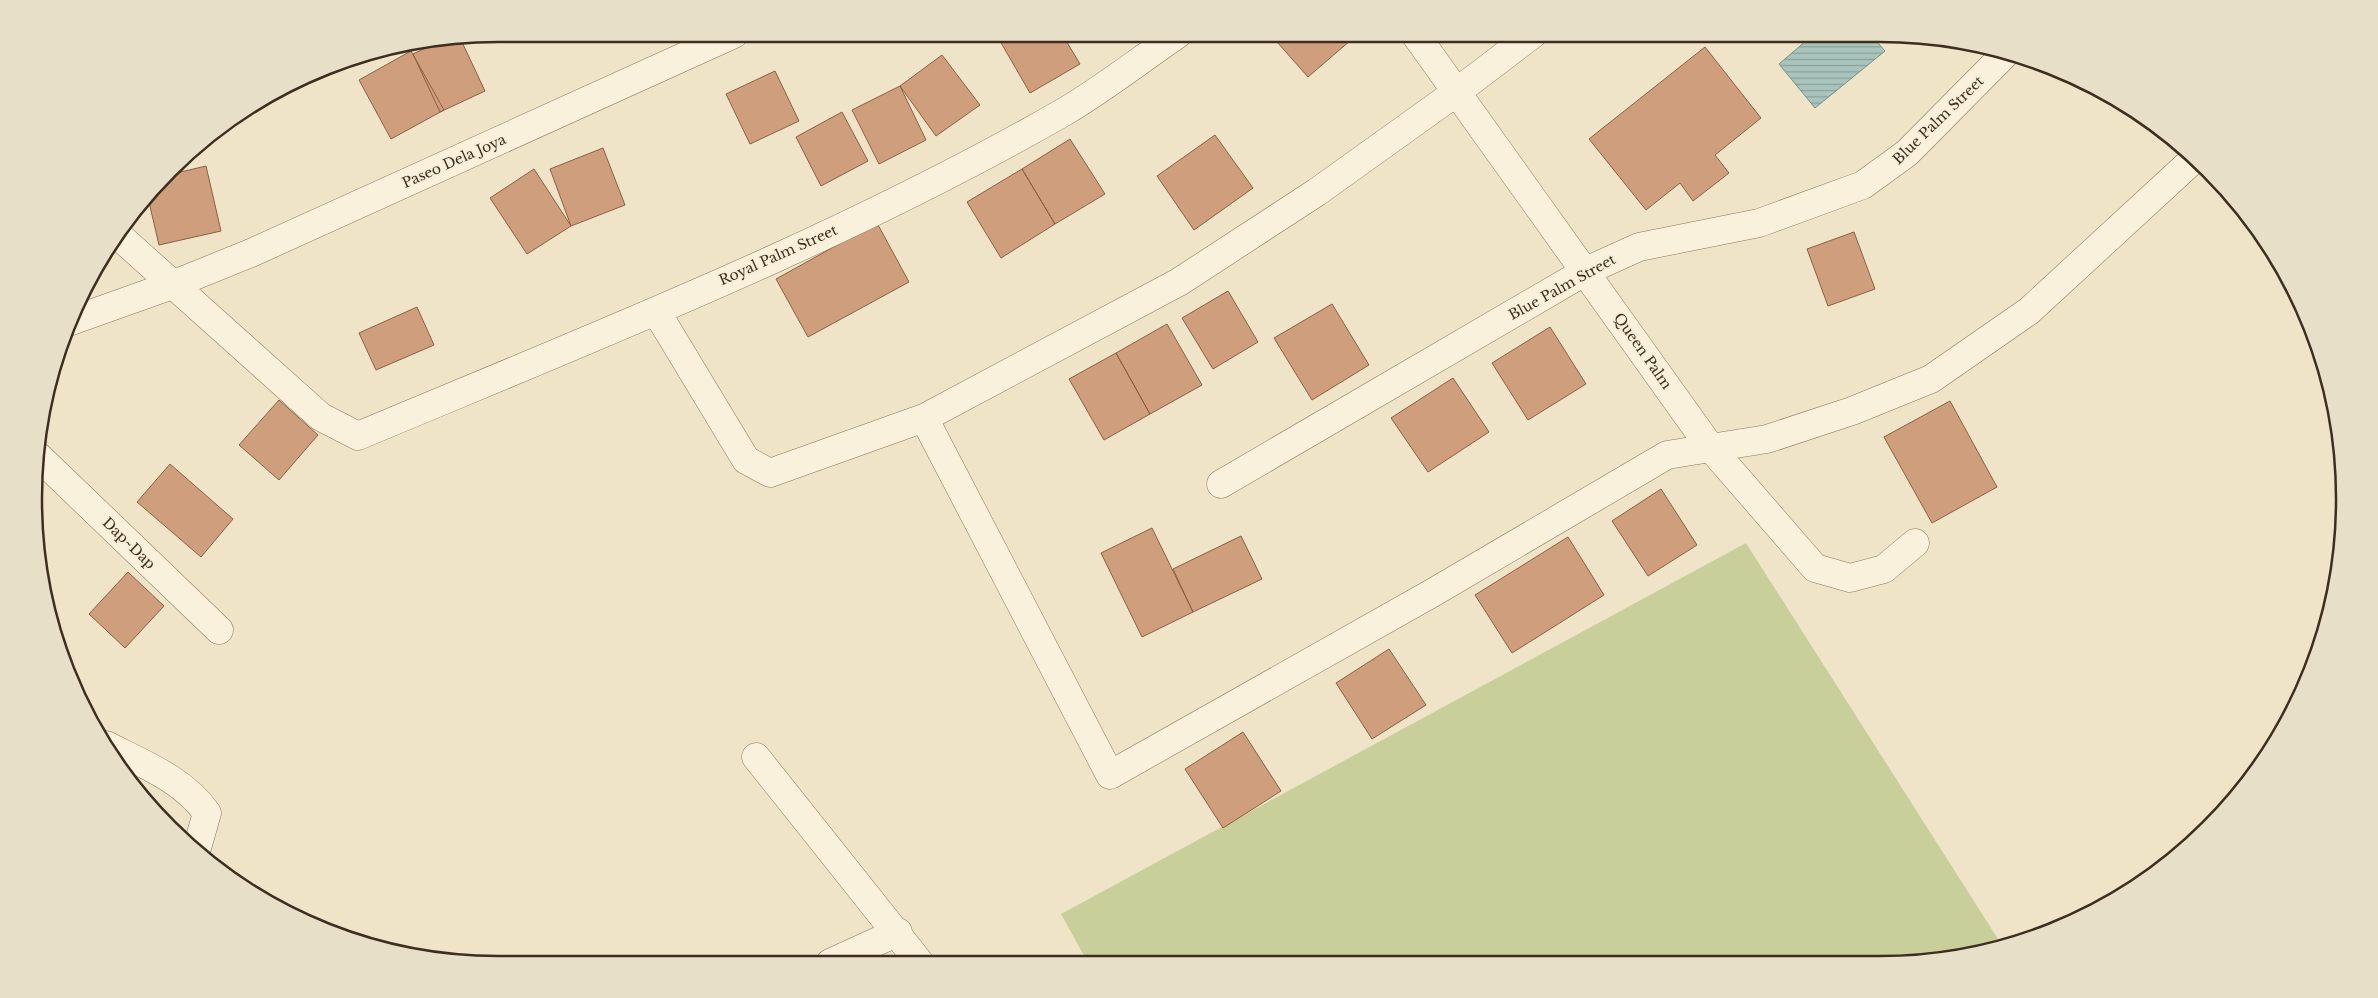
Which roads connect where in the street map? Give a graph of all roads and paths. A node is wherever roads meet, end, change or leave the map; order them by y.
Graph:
1 (716, 42) edge
2 (1166, 42) edge
3 (1422, 42) edge
4 (1522, 42) edge
5 (1995, 57) edge
6 (1458, 91) junction
7 (2188, 163) edge
8 (123, 240) edge
9 (1586, 271) junction
10 (172, 285) junction
11 (656, 311) junction
12 (80, 318) edge
13 (924, 418) junction
14 (1710, 447) junction
15 (44, 461) edge
16 (1221, 484) dead end
17 (1915, 543) dead end
18 (220, 630) dead end
19 (118, 751) edge
20 (756, 756) dead end
21 (199, 843) edge
22 (898, 932) junction
23 (845, 956) edge
24 (915, 956) edge

1 - 10 street, Paseo Dela Joya
2 - 11 street, Royal Palm Street
3 - 6 street, Queen Palm
4 - 6 street
5 - 9 street, Blue Palm Street
6 - 9 street, Queen Palm
6 - 13 street
7 - 14 street
8 - 10 street
9 - 14 street, Queen Palm
9 - 16 street, Blue Palm Street
10 - 11 street, Royal Palm Street
10 - 12 street, Paseo Dela Joya
11 - 13 street
13 - 14 street
14 - 17 street, Queen Palm
15 - 18 street, Dap~Dap
19 - 21 street
20 - 22 street
22 - 23 street
22 - 24 street

